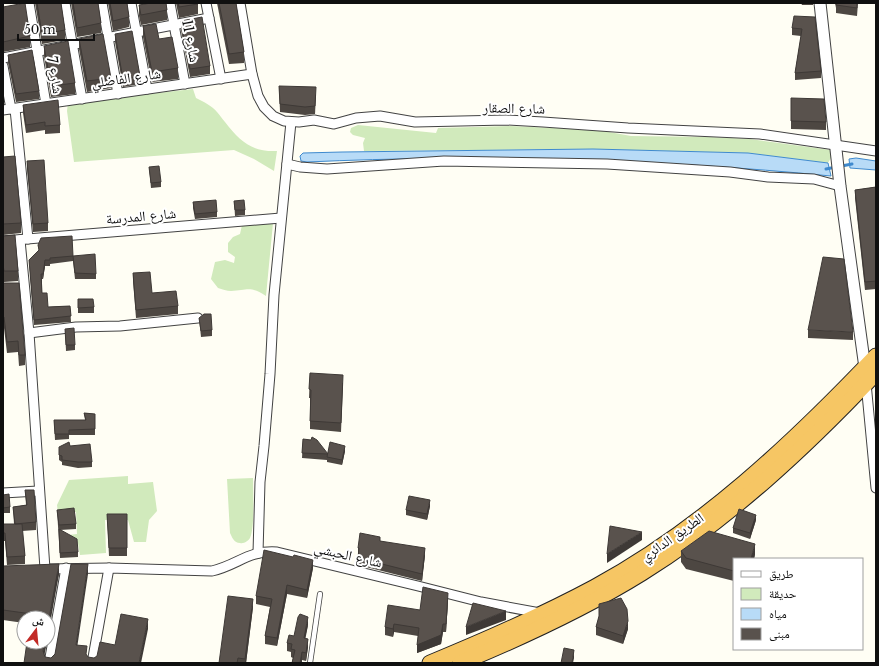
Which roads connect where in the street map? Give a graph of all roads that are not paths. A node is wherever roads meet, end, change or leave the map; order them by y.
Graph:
1 (29, 3) edge
2 (65, 3) edge
3 (102, 3) edge
4 (131, 3) edge
5 (170, 3) edge
6 (206, 3) edge
7 (240, 3) edge
8 (820, 3) edge
9 (209, 18) junction
10 (174, 25) junction
11 (137, 32) junction
12 (108, 38) junction
13 (73, 45) junction
14 (37, 52) junction
15 (3, 58) edge
16 (3, 66) edge
17 (252, 74) junction
18 (221, 79) junction
19 (185, 84) junction
20 (147, 89) junction
21 (118, 94) junction
22 (82, 99) junction
23 (46, 104) junction
24 (10, 109) edge
25 (291, 122) junction
26 (836, 147) junction
27 (876, 151) edge
28 (20, 160) junction
29 (9, 162) edge
30 (287, 164) junction
31 (840, 182) junction
32 (281, 218) junction
33 (24, 239) junction
34 (3, 241) edge
35 (198, 318) edge
36 (29, 332) junction
37 (876, 356) edge
38 (869, 374) edge
39 (876, 488) edge
40 (40, 491) junction
41 (3, 492) edge
42 (258, 553) junction
43 (66, 568) junction
44 (109, 568) junction
45 (320, 594) dead end
46 (543, 614) junction
47 (49, 663) edge
48 (92, 663) edge
49 (310, 663) edge
50 (430, 663) edge
51 (460, 663) edge

1 - 14 street, شارع 7
2 - 13 street
3 - 12 street
4 - 11 street
5 - 10 street, شارع 11
6 - 9 street
7 - 17 street, شارع الصقار
8 - 26 street
9 - 10 street
9 - 18 street
10 - 11 street
10 - 19 street, شارع 11
11 - 12 street
11 - 20 street
12 - 13 street
12 - 21 street
13 - 14 street
13 - 22 street
14 - 15 street
14 - 23 street, شارع 7
16 - 24 street
17 - 18 street, شارع الفاضلي
17 - 25 street, شارع الصقار
18 - 19 street, شارع الفاضلي
19 - 20 street, شارع الفاضلي
20 - 21 street, شارع الفاضلي
21 - 22 street, شارع الفاضلي
22 - 23 street, شارع الفاضلي
23 - 24 street, شارع الفاضلي
24 - 28 street
25 - 26 street, شارع الصقار
25 - 30 street
26 - 27 street, شارع الصقار
26 - 31 street
28 - 29 street
28 - 33 street
30 - 31 street
30 - 32 street
31 - 38 street
32 - 33 street, شارع المدرسة
32 - 42 street
33 - 34 street, شارع المدرسة
33 - 36 street
35 - 36 street
36 - 40 street
37 - 38 highway, الطريق الدائري
38 - 39 street
38 - 46 highway, الطريق الدائري
38 - 51 highway, الطريق الدائري
40 - 41 street
40 - 43 street, شارع الحبشي
42 - 44 street, شارع الحبشي
42 - 46 street, شارع الحبشي
43 - 44 street, شارع الحبشي
43 - 47 street
44 - 48 street
45 - 49 lane
46 - 50 highway, الطريق الدائري

